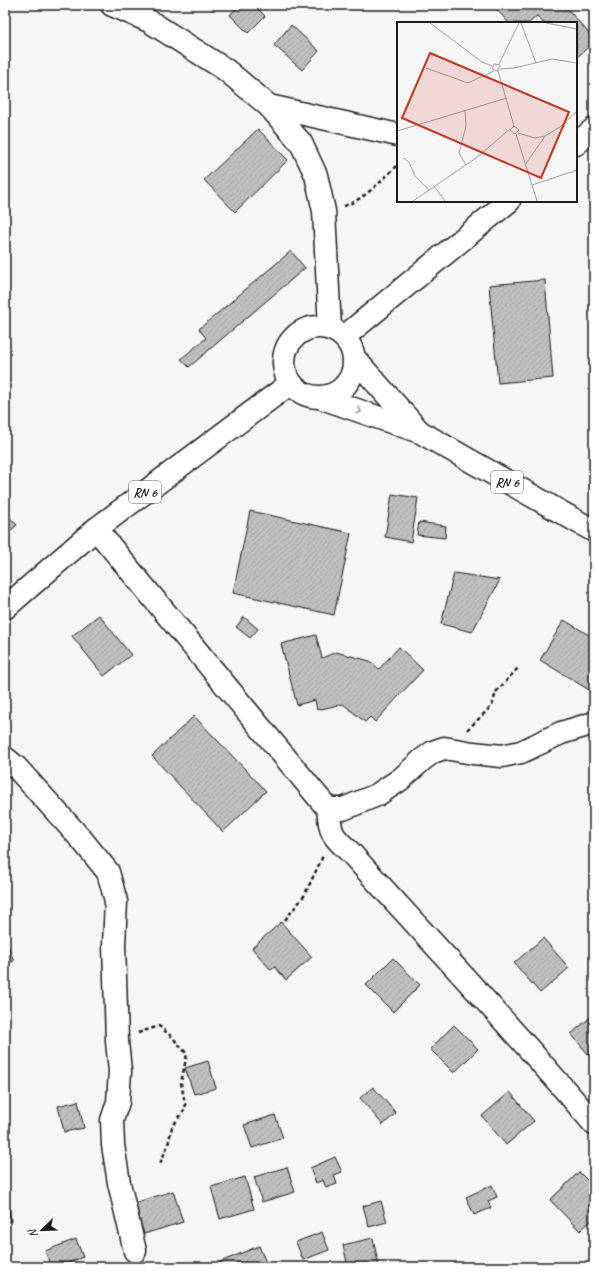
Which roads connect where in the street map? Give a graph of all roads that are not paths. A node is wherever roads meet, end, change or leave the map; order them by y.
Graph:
1 (112, 5) edge
2 (269, 106) junction
3 (594, 128) edge
4 (397, 135) edge
5 (577, 143) edge
6 (508, 202) edge
7 (337, 333) junction
8 (355, 359) junction
9 (291, 383) junction
10 (322, 398) junction
11 (420, 432) junction
12 (96, 528) junction
13 (594, 531) edge
14 (5, 608) edge
15 (594, 723) edge
16 (5, 758) edge
17 (328, 809) junction
18 (594, 1124) edge
19 (135, 1251) dead end

1 - 2 street
2 - 4 street
2 - 7 street
3 - 5 street
6 - 7 street
7 - 8 street, RN 6
7 - 9 street
8 - 10 street
8 - 11 street, RN 6
9 - 10 street, RN 6
9 - 12 street, RN 6
10 -> 11 street, RN 6
11 - 13 street, RN 6
12 - 14 street, RN 6
12 - 17 street
15 - 17 street
16 - 19 street
17 - 18 street

